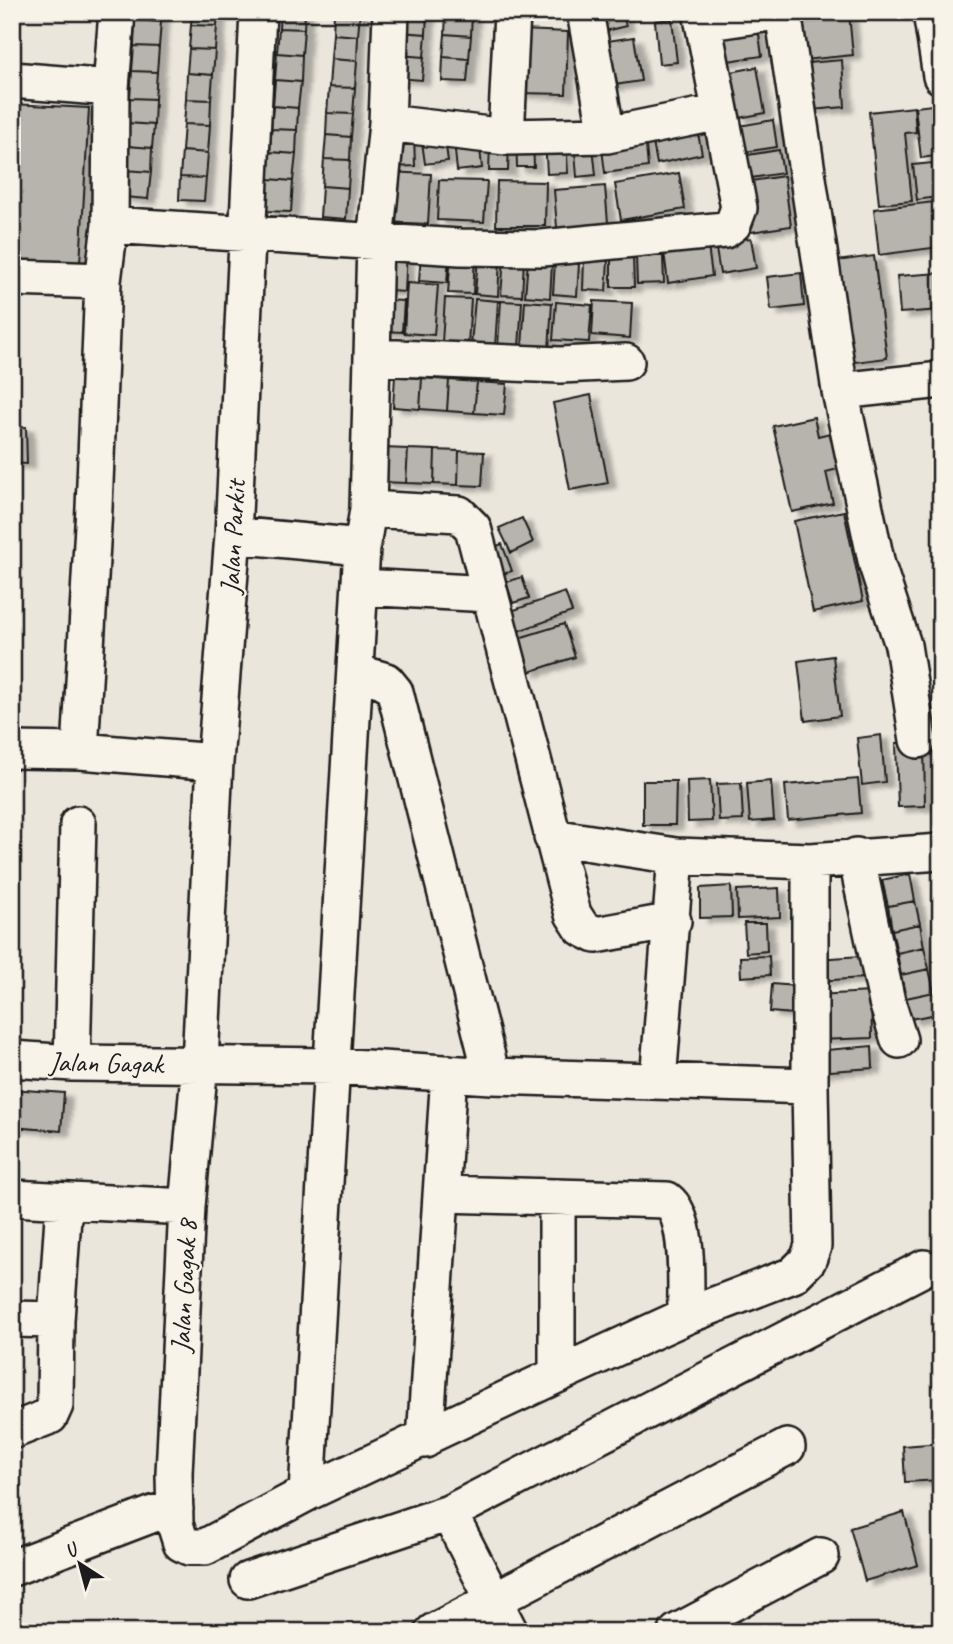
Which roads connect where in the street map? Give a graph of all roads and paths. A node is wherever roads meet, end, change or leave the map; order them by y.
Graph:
1 (117, 12) edge
2 (257, 12) edge
3 (391, 12) edge
4 (512, 12) edge
5 (585, 12) edge
6 (777, 12) edge
7 (783, 12) edge
8 (931, 12) edge
9 (702, 18) edge
10 (941, 76) edge
11 (12, 80) edge
12 (111, 88) junction
13 (720, 112) junction
14 (387, 123) junction
15 (607, 135) junction
16 (506, 137) junction
17 (110, 225) junction
18 (246, 233) junction
19 (375, 242) junction
20 (12, 278) edge
21 (103, 281) junction
22 (374, 357) junction
23 (626, 362) dead end
24 (941, 380) edge
25 (841, 391) junction
26 (368, 509) junction
27 (233, 536) junction
28 (362, 547) junction
29 (361, 587) junction
30 (490, 594) junction
31 (356, 672) junction
32 (918, 740) dead end
33 (12, 750) edge
34 (80, 751) junction
35 (215, 762) junction
36 (78, 824) dead end
37 (552, 837) junction
38 (941, 852) edge
39 (676, 856) junction
40 (856, 856) junction
41 (810, 861) junction
42 (673, 921) junction
43 (899, 1040) dead end
44 (12, 1059) edge
45 (200, 1062) junction
46 (72, 1063) junction
47 (334, 1066) junction
48 (449, 1073) junction
49 (492, 1076) junction
50 (658, 1082) junction
51 (810, 1086) junction
52 (441, 1194) junction
53 (557, 1197) junction
54 (12, 1198) edge
55 (64, 1202) junction
56 (187, 1207) junction
57 (924, 1268) dead end
58 (686, 1316) junction
59 (12, 1319) edge
60 (56, 1320) junction
61 (557, 1375) junction
62 (12, 1431) edge
63 (425, 1440) junction
64 (788, 1447) dead end
65 (307, 1493) junction
66 (175, 1509) junction
67 (449, 1513) junction
68 (821, 1556) dead end
69 (12, 1568) edge
70 (248, 1580) dead end
71 (493, 1600) junction
72 (433, 1632) edge
73 (510, 1632) edge
74 (677, 1632) edge

1 - 12 street
2 - 18 street, Jalan Parkit
3 - 14 street
4 - 16 street
5 - 15 street
6 - 9 street
7 - 25 street
8 - 10 street
9 - 13 street
11 - 12 street
12 - 17 street
13 - 15 street
13 - 19 street
14 - 16 street
14 - 19 street
15 - 16 street
17 - 18 street
17 - 21 street
18 - 19 street
18 - 27 street, Jalan Parkit
19 - 22 street
20 - 21 street
21 - 34 street
22 - 23 street
22 - 26 street
24 - 25 street
25 - 32 street
26 - 28 street
26 - 30 street
27 - 28 street
27 - 35 street, Jalan Parkit
28 - 29 street
29 - 30 street
29 - 31 street
30 - 37 street
31 - 47 street
31 - 49 street
33 - 34 street
34 - 35 street
35 - 45 street, Jalan Parkit
36 - 46 street
37 - 39 street
37 - 42 street
38 - 40 street
39 - 41 street
39 - 42 street
40 - 41 street
40 - 43 street
41 - 51 street
42 - 50 street
44 - 46 street, Jalan Gagak
45 - 46 street, Jalan Gagak
45 - 47 street, Jalan Gagak
45 - 56 street, Jalan Gagak 8
47 - 48 street, Jalan Gagak
47 - 65 street
48 - 49 street, Jalan Gagak
48 - 52 street
49 - 50 street, Jalan Gagak
50 - 51 street, Jalan Gagak
51 - 58 street
52 - 53 street
52 - 63 street
53 - 58 street
53 - 61 street
54 - 55 street
55 - 56 street
55 - 60 street
56 - 66 street, Jalan Gagak 8
57 - 67 street
58 - 61 street
59 - 60 street
60 - 62 street
61 - 63 street
63 - 65 street
64 - 71 street
65 - 66 street, Jalan Gagak 8
66 - 69 street
67 - 70 street
67 - 71 street
68 - 74 street
71 - 72 street
71 - 73 street

